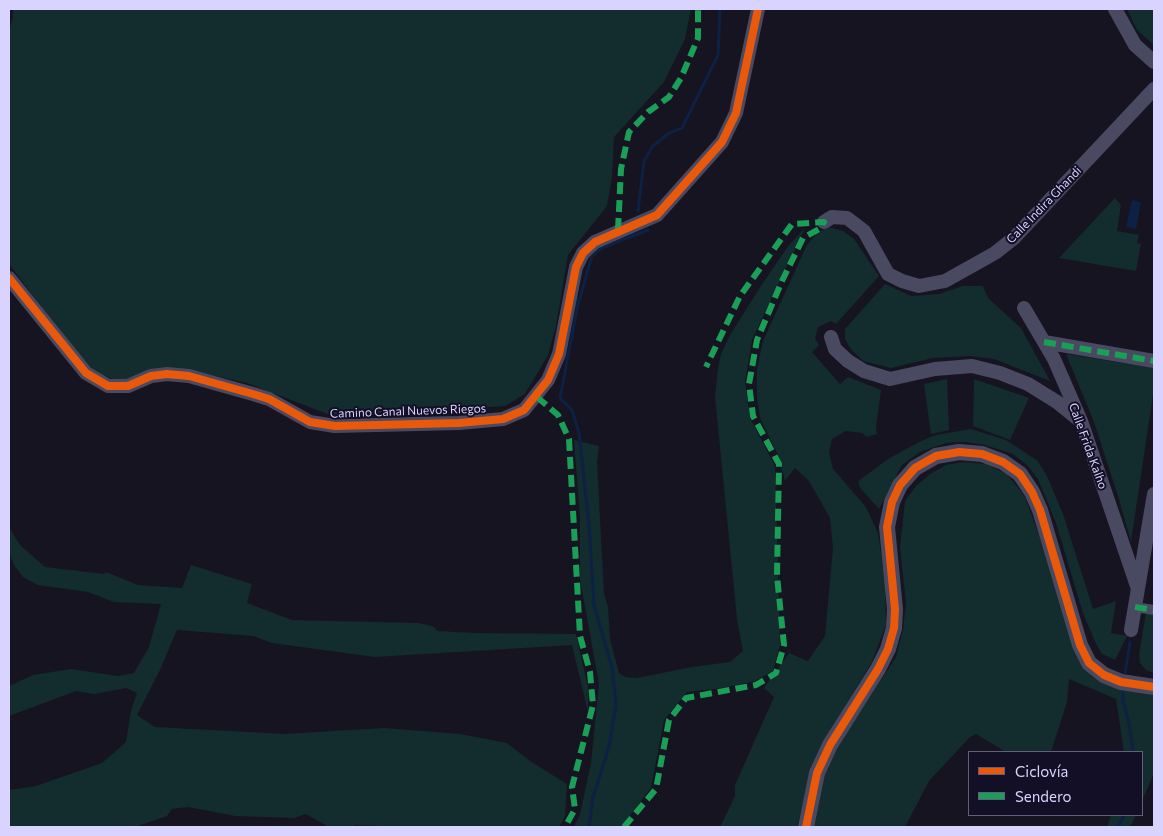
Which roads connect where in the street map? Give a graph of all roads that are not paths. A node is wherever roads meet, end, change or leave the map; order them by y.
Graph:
1 (758, 9) edge
2 (1115, 9) edge
3 (1154, 62) edge
4 (1154, 89) edge
5 (824, 222) dead end
6 (9, 278) edge
7 (1024, 308) dead end
8 (831, 337) dead end
9 (1044, 342) junction
10 (1154, 361) edge
11 (1081, 421) junction
12 (1154, 494) edge
13 (1138, 589) junction
14 (1135, 607) junction
15 (1154, 610) edge
16 (1132, 630) dead end
17 (1154, 687) edge
18 (806, 827) edge

1 - 6 street, Camino Canal Nuevos Riegos
2 - 3 street
4 - 5 street, Calle Indira Ghandi
7 - 9 street, Calle Frida Kalho
8 - 11 street
9 - 10 street
9 - 11 street, Calle Frida Kalho
11 - 13 street, Calle Frida Kalho
12 - 13 street
13 - 14 street
14 - 15 street
14 - 16 street
17 - 18 street

